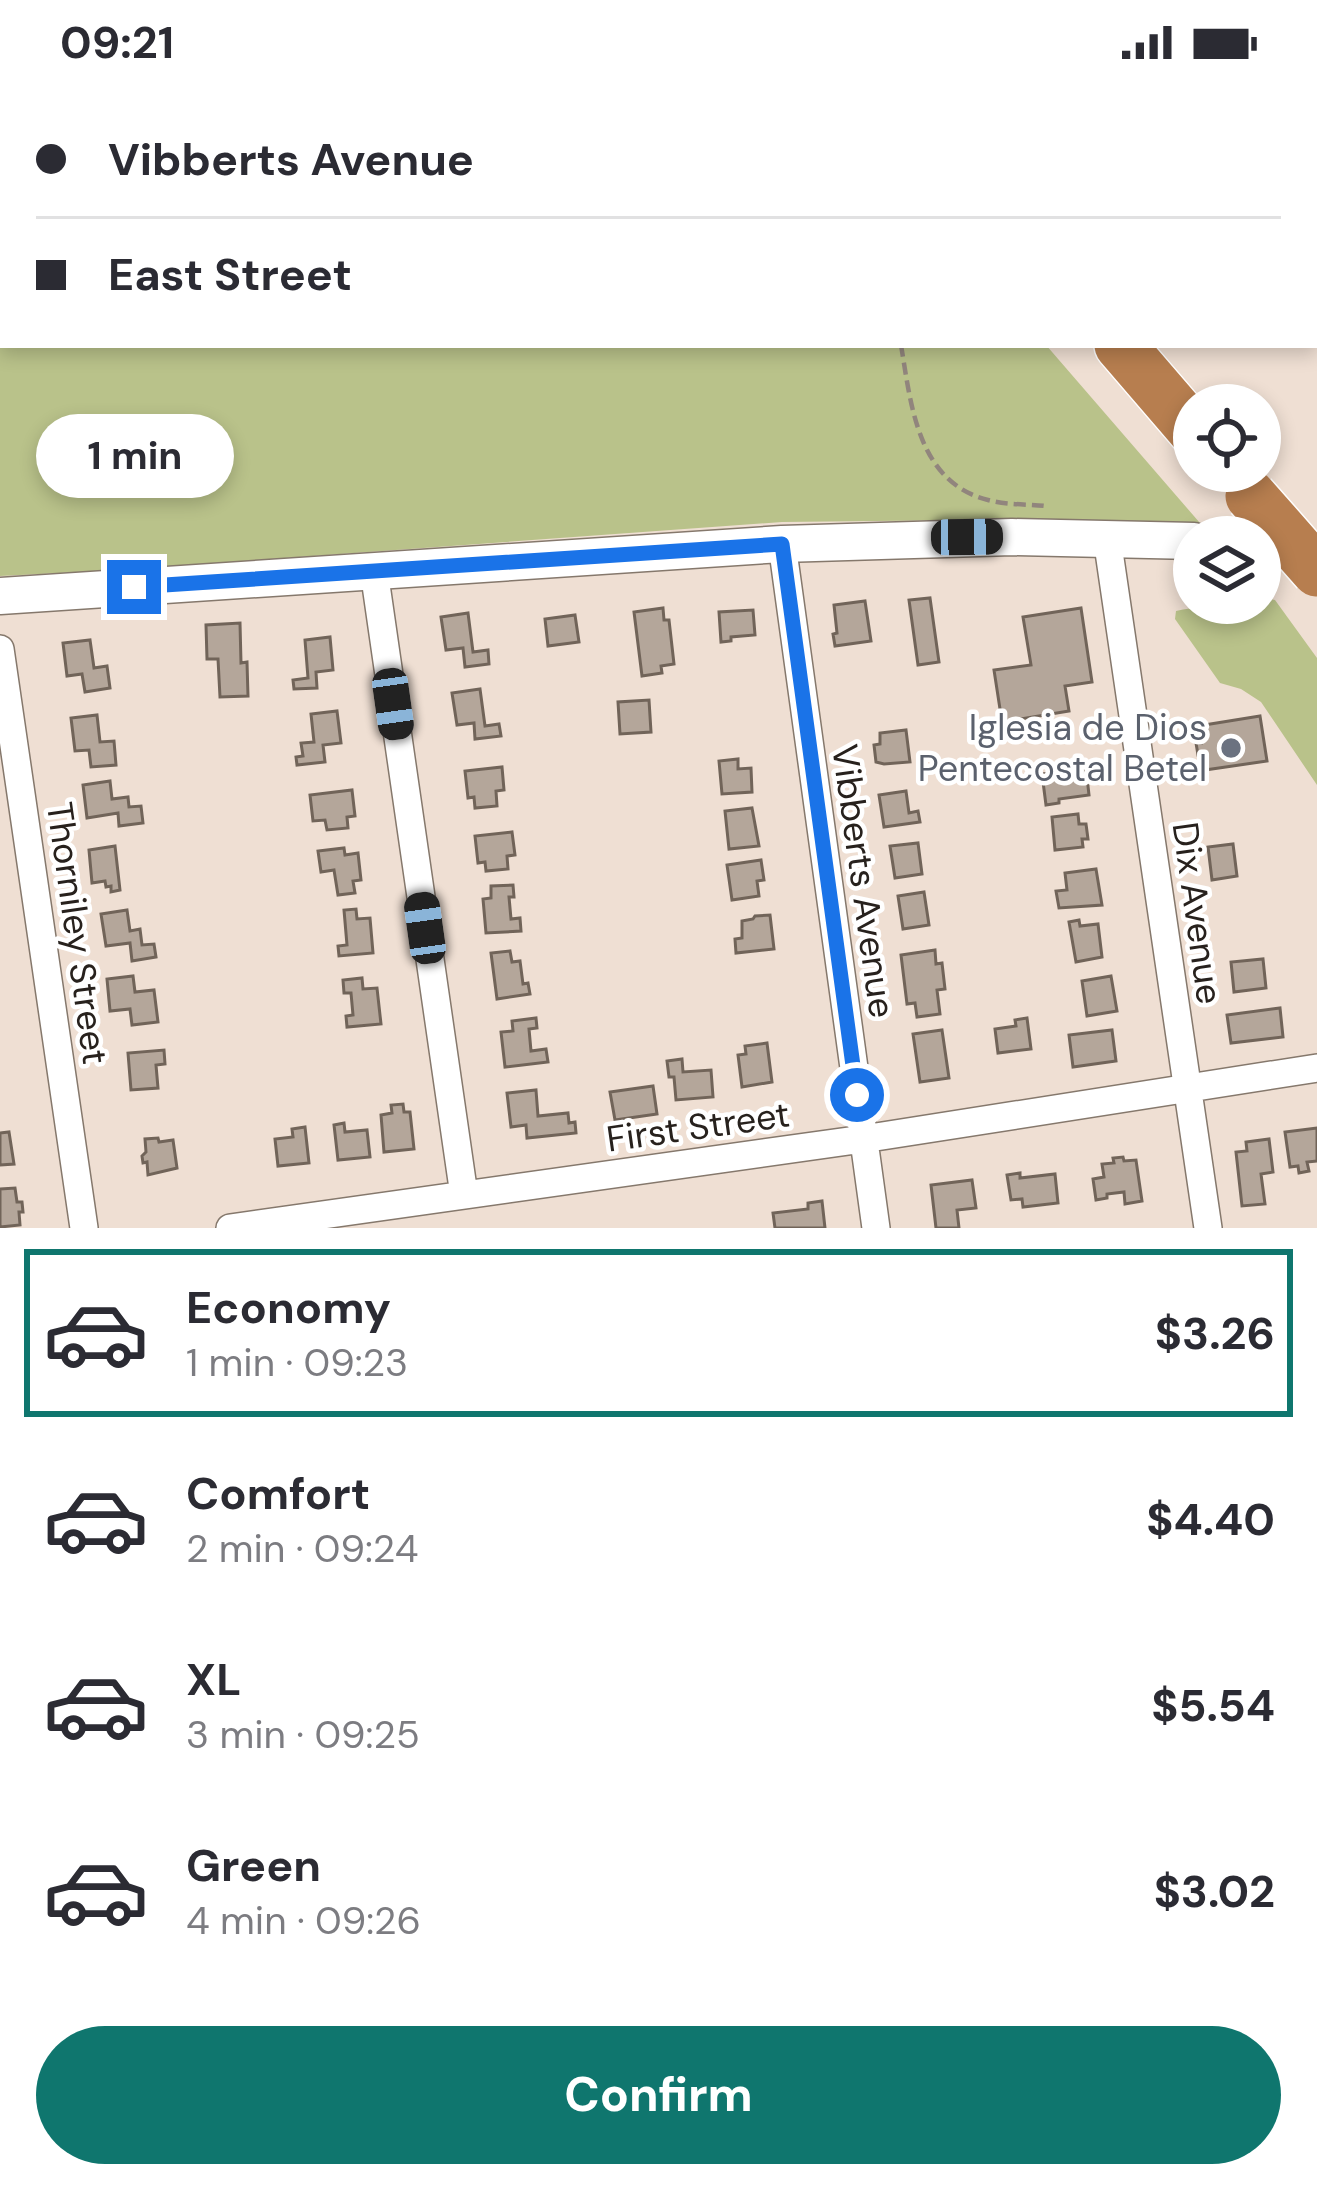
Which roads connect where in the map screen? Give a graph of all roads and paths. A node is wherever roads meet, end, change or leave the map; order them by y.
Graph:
1 (902, 348) edge
2 (1123, 348) edge
3 (1173, 406) edge
4 (1247, 504) edge
5 (1061, 507) dead end
6 (1107, 538) junction
7 (1173, 541) edge
8 (782, 544) junction
9 (1317, 550) edge
10 (374, 571) junction
11 (1317, 571) edge
12 (0, 596) edge
13 (0, 649) edge
14 (1317, 1068) edge
15 (1187, 1088) junction
16 (863, 1139) junction
17 (464, 1196) junction
18 (426, 1214) edge
19 (84, 1228) edge
20 (230, 1228) edge
21 (876, 1228) edge
22 (1208, 1228) edge

1 - 5 path
2 - 3 highway
4 - 9 street
4 - 11 highway, bridge
6 - 7 street
6 - 8 street
6 - 15 street, Dix Avenue
8 - 10 street
8 - 16 street, Vibberts Avenue
10 - 12 street
10 - 17 street
13 - 19 street, Thorniley Street
14 - 15 street, First Street
15 - 16 street, First Street
15 - 22 street, Dix Avenue
16 - 17 street, First Street
16 - 21 street, Vibberts Avenue
17 - 18 street, First Street
18 - 20 street, First Street

